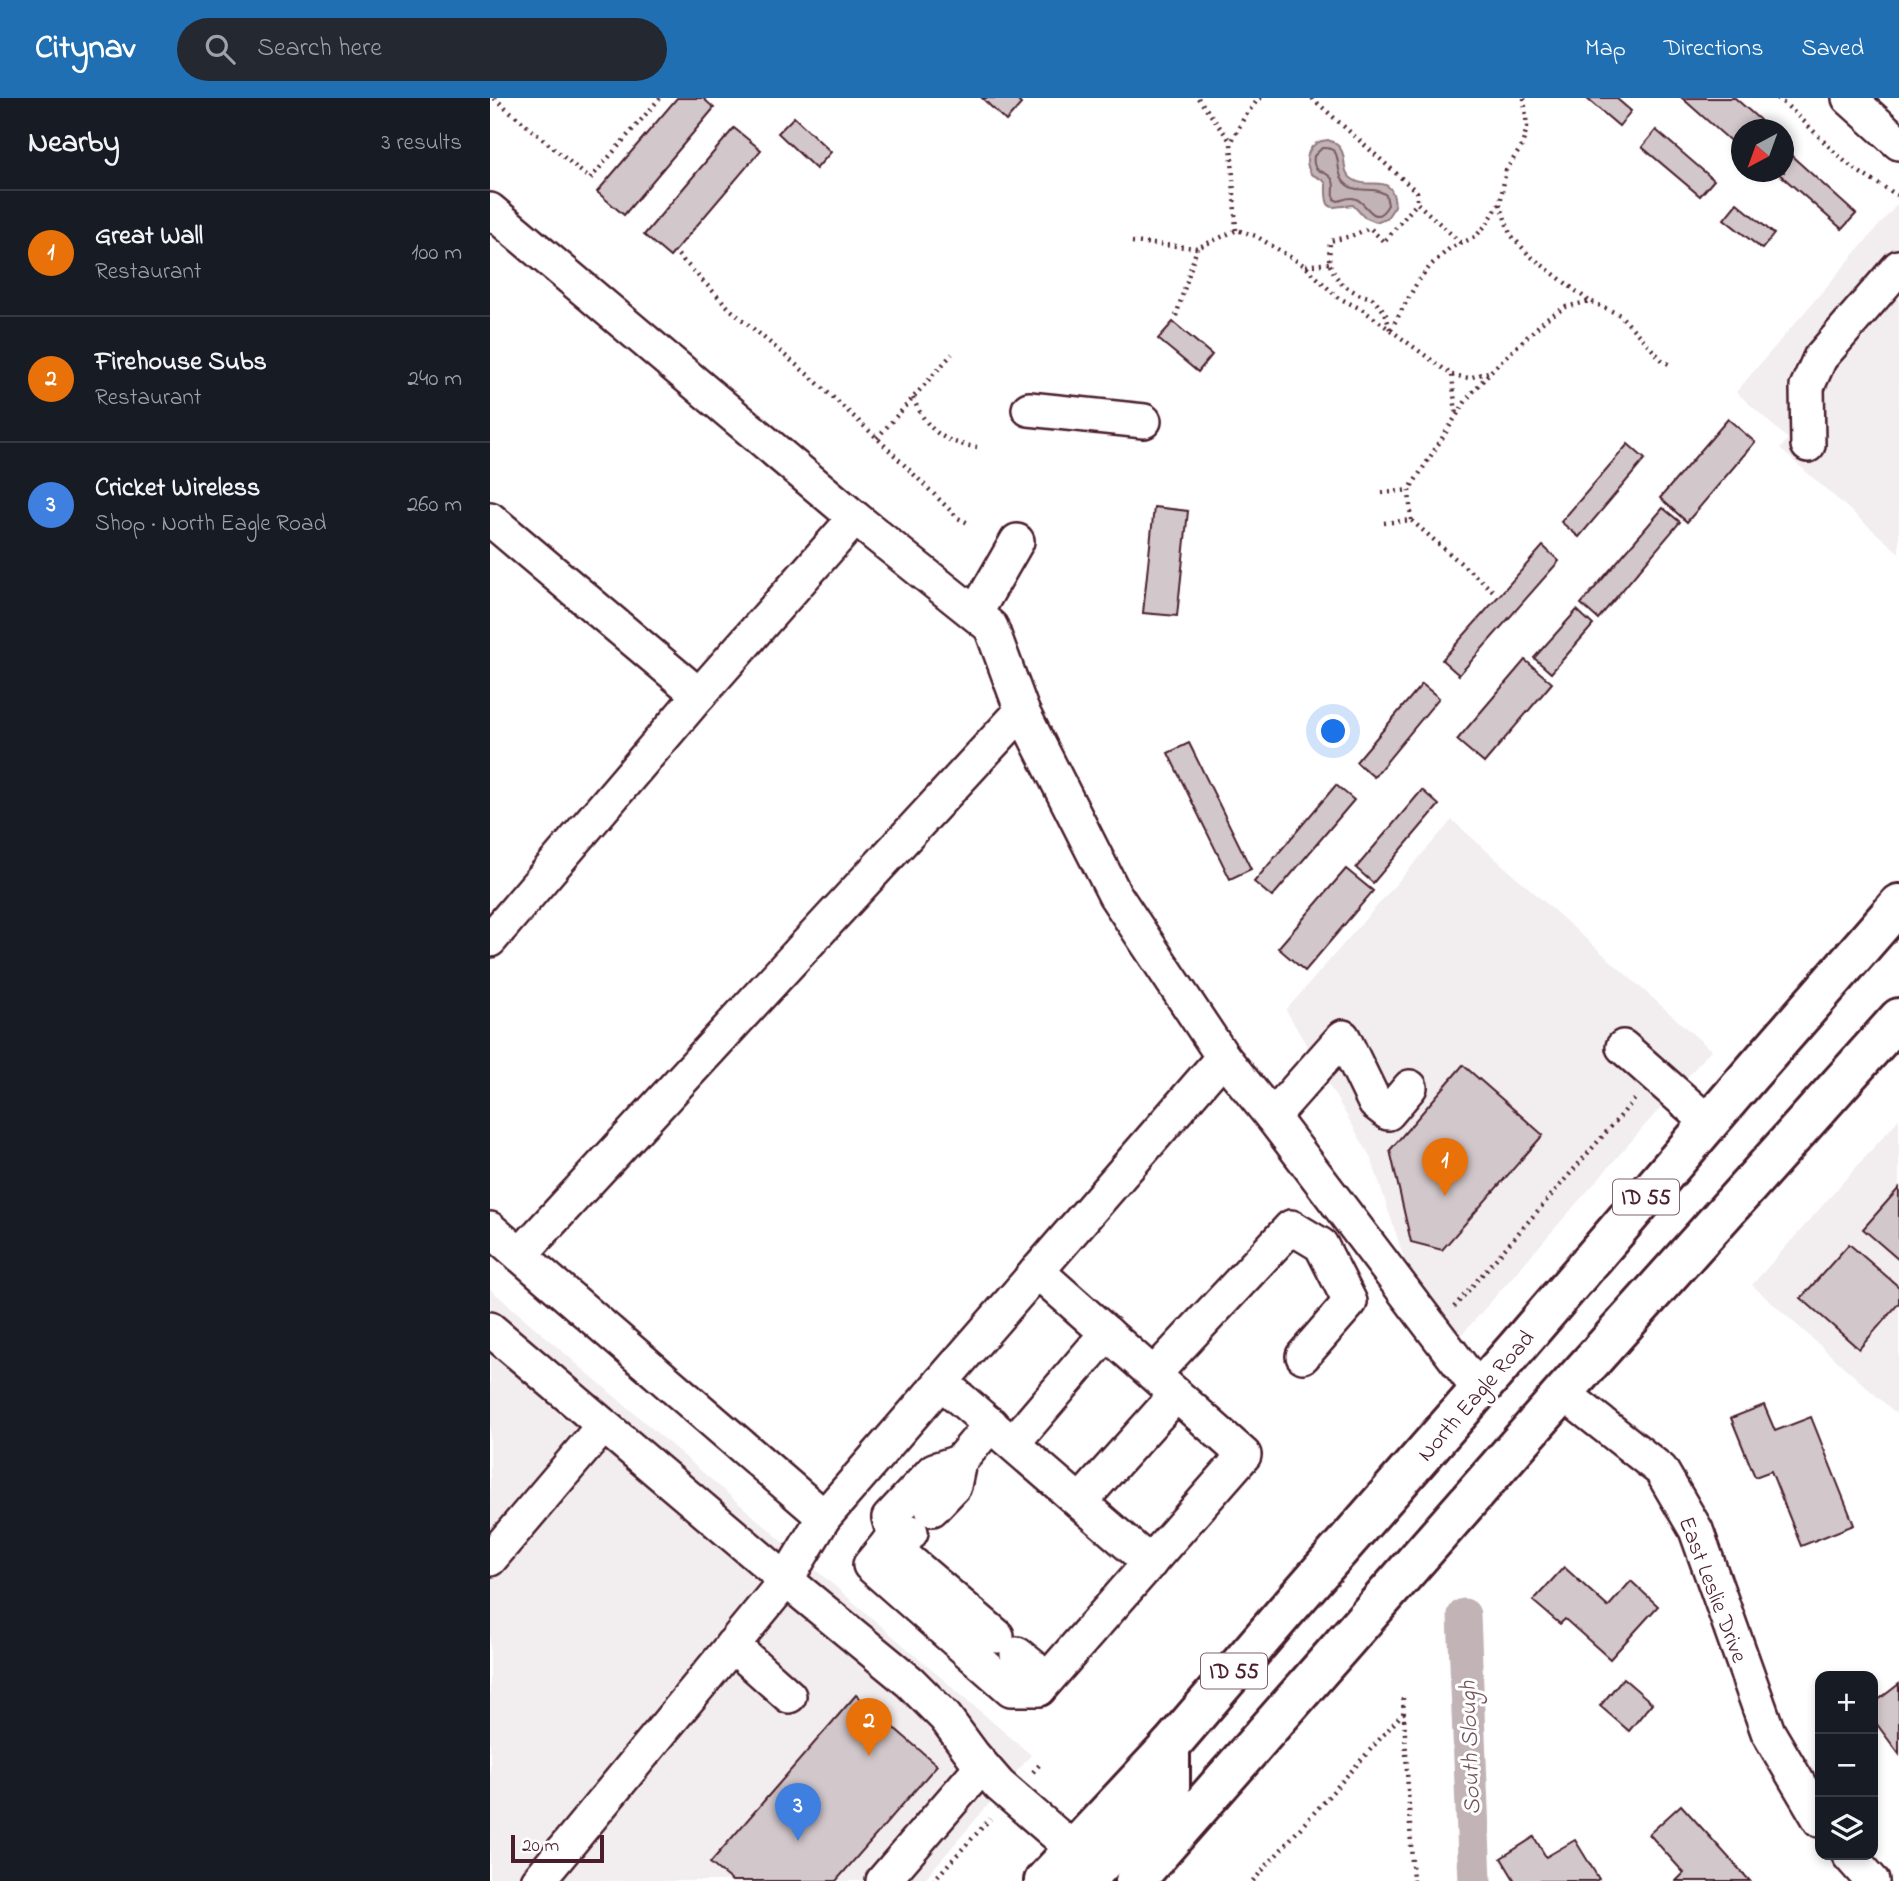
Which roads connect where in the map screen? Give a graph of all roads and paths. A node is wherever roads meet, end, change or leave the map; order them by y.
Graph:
1 (494, 98) edge
2 (660, 98) edge
3 (1198, 98) edge
4 (1262, 98) edge
5 (1312, 98) edge
6 (1524, 98) edge
7 (1777, 98) edge
8 (1849, 98) edge
9 (1254, 100) edge
10 (1231, 143) junction
11 (1899, 143) edge
12 (1899, 196) edge
13 (1417, 203) junction
14 (1500, 204) junction
15 (490, 210) edge
16 (1236, 230) dead end
17 (1132, 242) dead end
18 (1461, 243) junction
19 (1197, 248) junction
20 (678, 255) dead end
21 (1329, 262) junction
22 (1305, 266) junction
23 (1899, 267) edge
24 (1590, 301) junction
25 (1176, 316) dead end
26 (1390, 330) junction
27 (952, 354) dead end
28 (1671, 365) dead end
29 (1491, 371) junction
30 (1452, 375) junction
31 (913, 398) junction
32 (1029, 409) dead end
33 (1456, 414) junction
34 (1144, 421) dead end
35 (877, 438) junction
36 (1808, 445) dead end
37 (977, 447) dead end
38 (1409, 491) junction
39 (1382, 493) dead end
40 (855, 518) junction
41 (490, 519) edge
42 (1411, 520) junction
43 (968, 523) dead end
44 (1384, 523) dead end
45 (1017, 541) dead end
46 (1493, 591) dead end
47 (975, 614) junction
48 (699, 695) junction
49 (1022, 711) junction
50 (1899, 904) edge
51 (490, 940) edge
52 (1899, 1018) edge
53 (1623, 1047) dead end
54 (1223, 1057) junction
55 (1410, 1087) dead end
56 (1642, 1091) dead end
57 (1272, 1117) junction
58 (1709, 1123) junction
59 (490, 1229) edge
60 (520, 1255) junction
61 (1037, 1271) junction
62 (490, 1329) edge
63 (1433, 1331) junction
64 (1107, 1333) junction
65 (1303, 1356) dead end
66 (942, 1382) junction
67 (1165, 1385) junction
68 (1479, 1390) junction
69 (1563, 1393) junction
70 (603, 1426) junction
71 (1002, 1433) junction
72 (959, 1462) junction
73 (1080, 1502) junction
74 (824, 1517) junction
75 (907, 1530) junction
76 (490, 1559) edge
77 (1150, 1563) junction
78 (786, 1580) junction
79 (732, 1645) junction
80 (1039, 1689) junction
81 (789, 1696) dead end
82 (1403, 1698) dead end
83 (1404, 1712) junction
84 (1042, 1762) dead end
85 (982, 1766) junction
86 (1029, 1776) dead end
87 (1815, 1812) edge
88 (995, 1813) dead end
89 (1853, 1860) edge
90 (1079, 1865) edge
91 (539, 1881) edge
92 (883, 1881) edge
93 (933, 1881) edge
94 (1044, 1881) edge
95 (1135, 1881) edge
96 (1254, 1881) edge
97 (1413, 1881) edge
98 (1872, 1881) edge

1 - 2 path
3 - 10 path
4 - 9 path
5 - 13 path
6 - 14 path
7 - 12 path
8 - 11 street
9 - 10 path
10 - 16 path
13 - 18 path
13 - 21 path
14 - 18 path
14 - 24 path
15 - 40 street
17 - 19 path
18 - 26 path
19 - 22 path
19 - 25 path
20 - 35 path
21 - 22 path
21 - 26 path
22 - 26 path
23 - 36 street
24 - 28 path
24 - 29 path
26 - 30 path
27 - 31 path
29 - 30 path
29 - 33 path
30 - 33 path
31 - 35 path
31 - 37 path
32 - 34 street
33 - 38 path
35 - 43 path
38 - 39 path
38 - 42 path
40 - 47 street
40 - 48 street
41 - 48 street
42 - 44 path
42 - 46 path
45 - 47 street
47 - 49 street
48 - 51 street
49 - 54 street
49 - 60 street
50 - 58 highway, North Eagle Road / ID 55
52 - 69 highway, ID 55
53 - 58 street
54 - 57 street
54 - 61 street
55 - 57 street
56 - 63 path
57 - 63 street
58 - 68 highway, North Eagle Road / ID 55
59 - 60 street
60 - 74 street
61 - 64 street
61 - 66 street
62 - 70 street
63 - 68 street
64 - 67 street
64 - 71 street
65 - 67 street
66 - 71 street
66 - 74 street
67 - 73 street
67 - 77 street
68 - 90 highway, North Eagle Road / ID 55
69 - 87 street, East Leslie Drive
69 - 95 highway, ID 55
70 - 76 street
70 - 78 street
71 - 72 street
71 - 73 street
72 - 75 street
72 - 75 street
73 - 77 street
74 - 78 street
75 - 80 street
75 - 80 street
77 - 80 street
78 - 79 street
78 - 85 street
79 - 81 street
79 - 91 street
82 - 83 path
83 - 96 path
83 - 97 path
84 - 86 path
85 - 90 street
85 - 92 street
88 - 93 path
89 - 98 street
90 - 94 highway, North Eagle Road / ID 55

